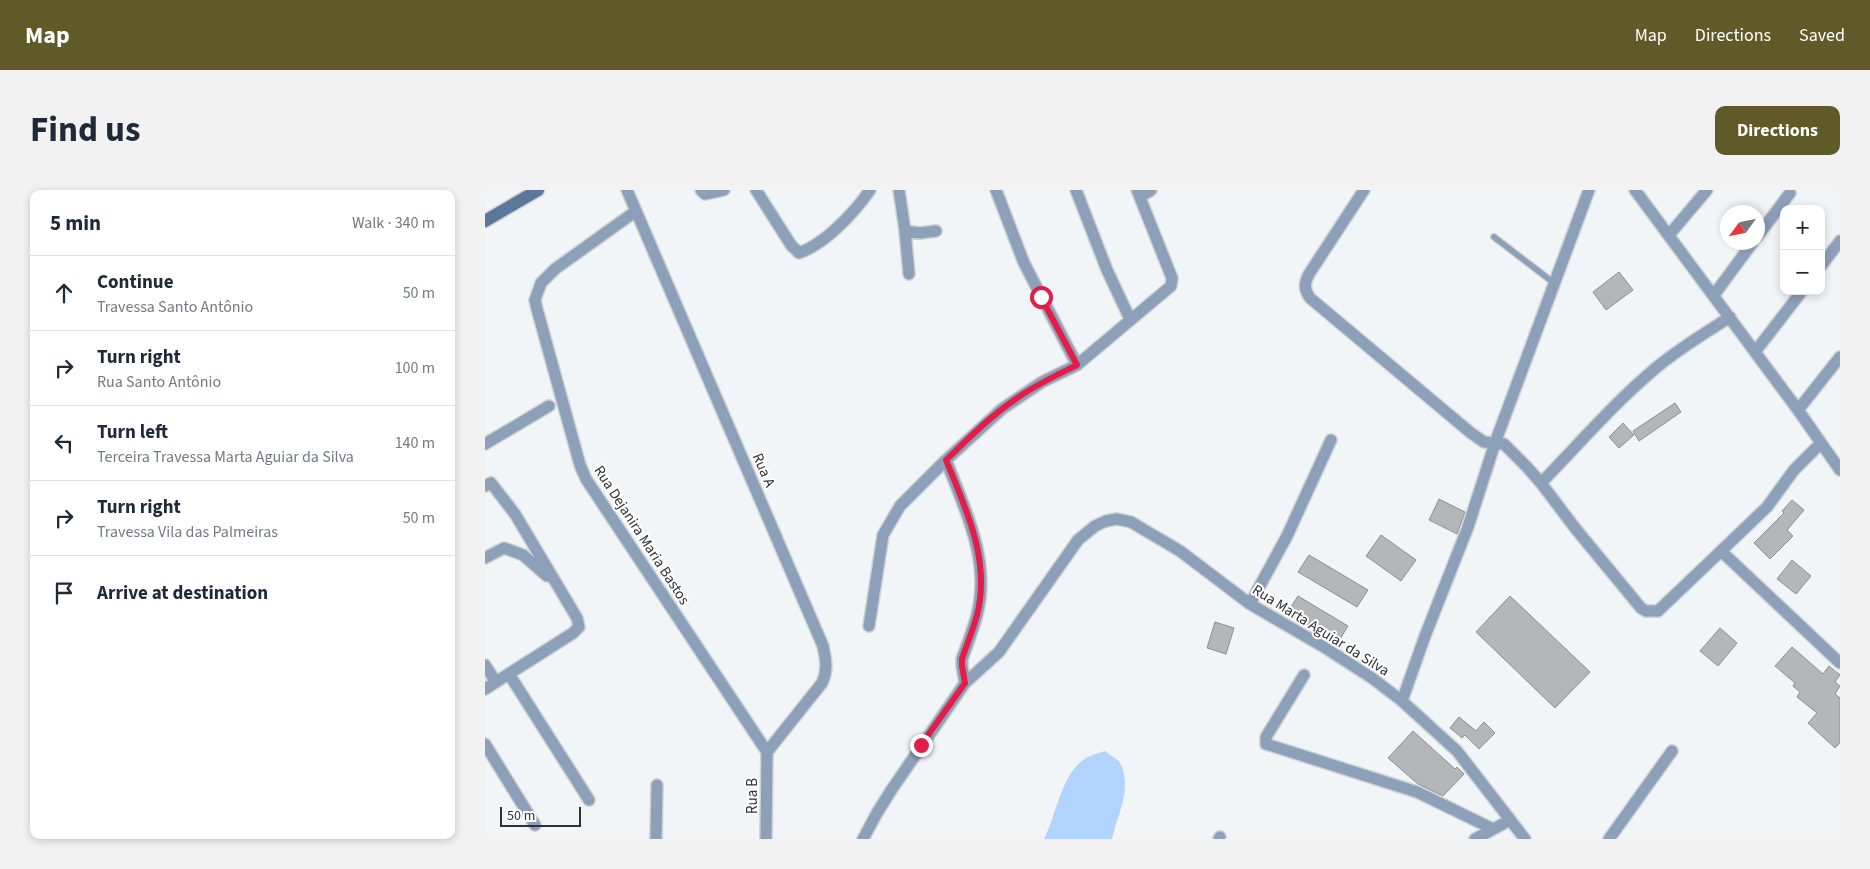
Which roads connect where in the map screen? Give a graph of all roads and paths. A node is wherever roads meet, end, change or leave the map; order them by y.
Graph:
1 (538, 190) edge
2 (627, 190) edge
3 (701, 190) edge
4 (724, 190) edge
5 (756, 190) edge
6 (870, 190) edge
7 (899, 190) edge
8 (997, 190) edge
9 (1076, 190) edge
10 (1151, 190) edge
11 (1363, 190) edge
12 (1589, 190) edge
13 (1635, 190) edge
14 (1707, 190) edge
15 (1139, 193) edge
16 (1790, 193) dead end
17 (636, 211) junction
18 (485, 222) edge
19 (1765, 226) edge
20 (905, 231) junction
21 (936, 232) dead end
22 (1669, 235) junction
23 (1494, 237) dead end
24 (1840, 241) edge
25 (1747, 250) edge
26 (1825, 261) edge
27 (909, 274) dead end
28 (1554, 283) junction
29 (1714, 295) junction
30 (1799, 295) edge
31 (1730, 317) junction
32 (1130, 319) junction
33 (1755, 352) junction
34 (1840, 357) edge
35 (1077, 365) junction
36 (549, 406) dead end
37 (1798, 410) junction
38 (1331, 440) dead end
39 (485, 444) edge
40 (1495, 444) junction
41 (1821, 444) junction
42 (946, 460) junction
43 (1840, 470) edge
44 (1541, 483) junction
45 (485, 486) edge
46 (1721, 550) junction
47 (485, 558) edge
48 (556, 584) junction
49 (1250, 604) junction
50 (869, 626) dead end
51 (1840, 663) edge
52 (485, 665) edge
53 (509, 674) junction
54 (1304, 675) dead end
55 (496, 682) junction
56 (965, 683) junction
57 (485, 689) edge
58 (1402, 701) junction
59 (485, 744) edge
60 (1672, 751) dead end
61 (767, 752) junction
62 (657, 785) dead end
63 (589, 800) dead end
64 (1510, 820) junction
65 (535, 825) dead end
66 (1493, 829) junction
67 (657, 839) edge
68 (766, 839) edge
69 (863, 839) edge
70 (1475, 839) edge
71 (1525, 839) edge
72 (1609, 839) edge

1 - 18 main road
2 - 17 street, Rua A
3 - 4 street
5 - 6 street
7 - 20 street
8 - 35 street
9 - 32 street
10 - 15 street
11 - 40 street
12 - 28 street
13 - 22 street
14 - 22 street
15 - 32 street
16 - 19 street
17 - 61 street, Rua A
17 - 61 street, Rua Dejanira Maria Bastos
20 - 21 street
20 - 27 street
22 - 29 street
23 - 28 lane
24 - 26 street
25 - 29 street
28 - 40 street
29 - 31 street
30 - 33 street
31 - 33 street
31 - 44 street
32 - 35 street
33 - 37 street
34 - 37 street
35 - 42 street
36 - 39 street
37 - 41 street
38 - 49 street
40 - 44 street
40 - 58 street
41 - 43 street
41 - 46 street
42 - 50 street
42 - 56 street
44 - 46 street
45 - 48 street
46 - 51 street
47 - 48 street
48 - 53 street
49 - 56 street, Rua Marta Aguiar da Silva
49 - 58 street, Rua Marta Aguiar da Silva
52 - 55 street
53 - 55 street
53 - 63 street
54 - 66 street
55 - 57 street
56 - 69 street
58 - 64 street, Rua Marta Aguiar da Silva
59 - 65 street
60 - 72 street
61 - 68 street, Rua B
62 - 67 street
64 - 66 street
64 - 71 street, Rua Marta Aguiar da Silva
66 - 70 street

